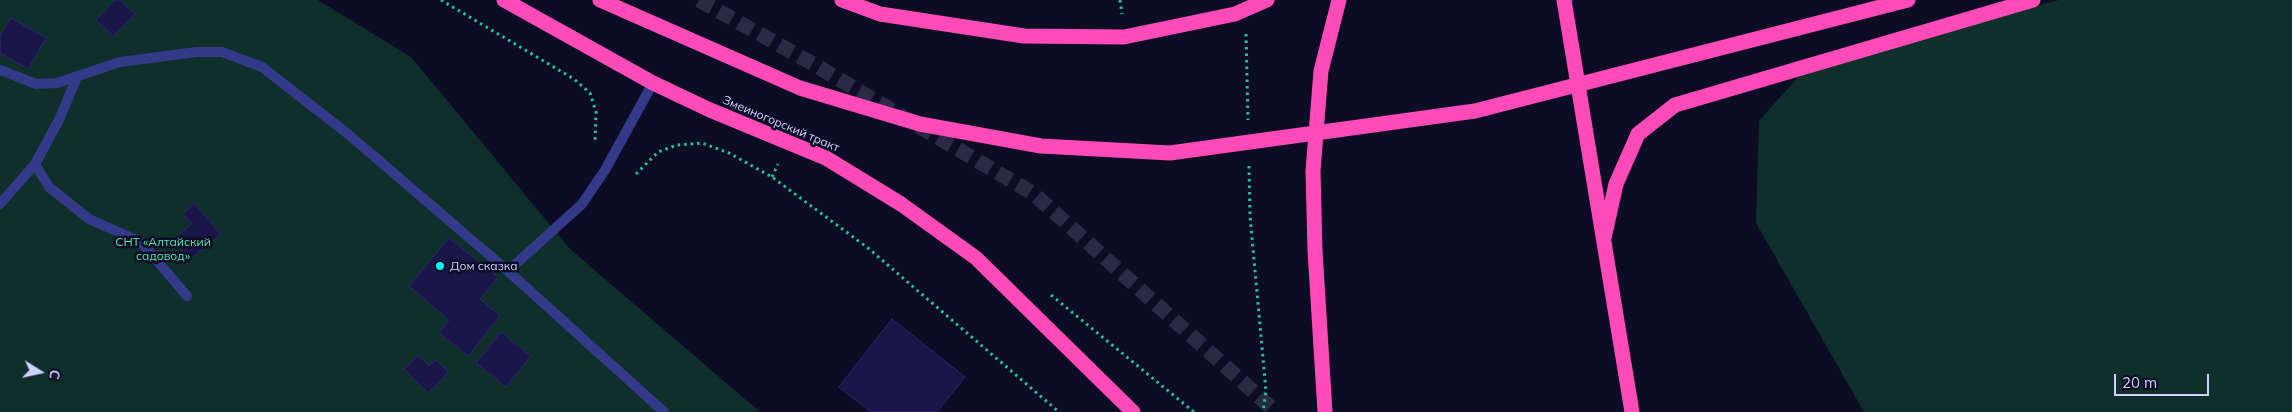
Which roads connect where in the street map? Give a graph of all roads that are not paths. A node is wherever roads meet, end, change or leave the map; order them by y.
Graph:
1 (504, 0) edge
2 (600, 0) edge
3 (842, 0) edge
4 (1267, 0) edge
5 (1339, 0) edge
6 (1564, 0) edge
7 (1908, 0) edge
8 (2033, 0) edge
9 (0, 70) edge
10 (77, 77) junction
11 (653, 83) junction
12 (35, 164) junction
13 (0, 204) edge
14 (1604, 238) junction
15 (508, 271) junction
16 (187, 296) dead end
17 (664, 412) edge
18 (1133, 412) edge
19 (1325, 412) edge
20 (1632, 412) edge

1 - 11 highway, Змеиногорский тракт
2 - 7 highway, bridge
3 - 4 highway
5 - 19 highway
6 - 14 highway
8 - 14 highway
9 - 10 lane
10 - 12 lane
10 - 15 lane
11 - 15 lane
11 - 18 highway, Змеиногорский тракт
12 - 13 lane
12 - 16 lane
14 - 20 highway
15 - 17 lane

